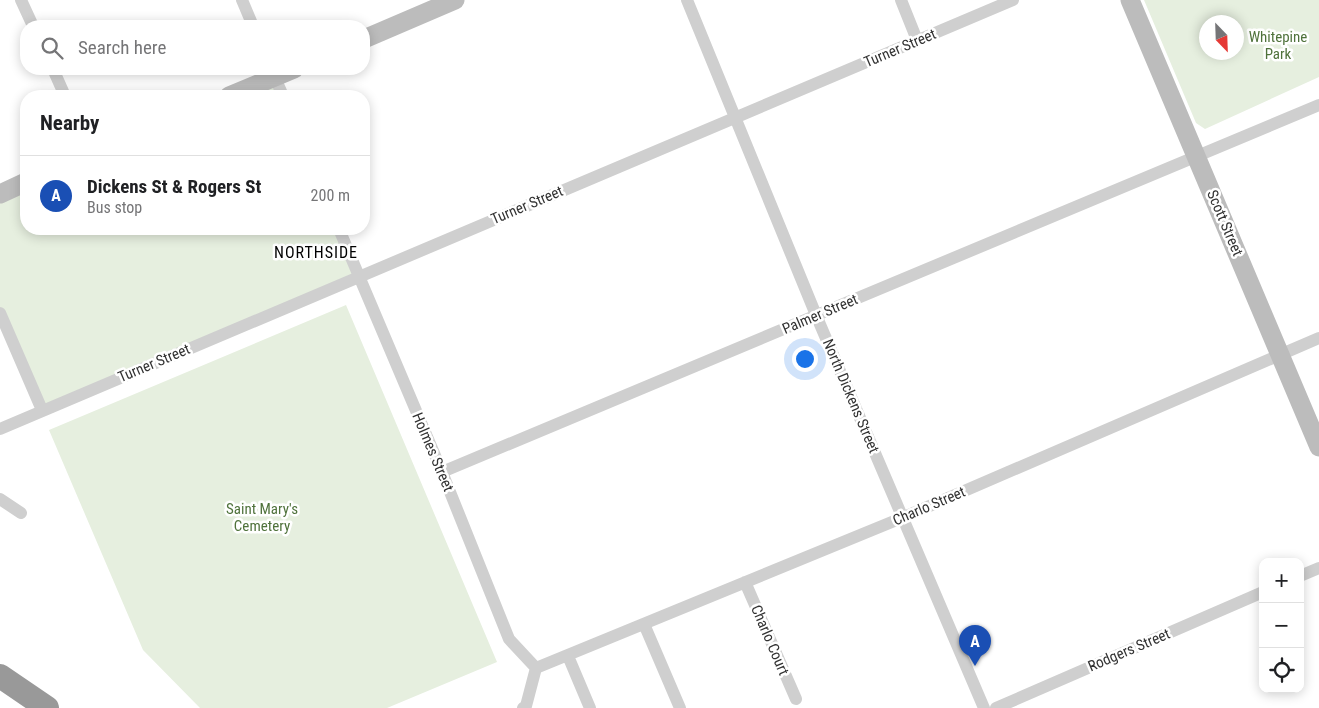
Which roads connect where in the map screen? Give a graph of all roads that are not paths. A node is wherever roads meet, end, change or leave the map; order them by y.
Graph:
1 (21, 0) edge
2 (242, 0) edge
3 (455, 0) edge
4 (686, 0) edge
5 (900, 0) edge
6 (1012, 0) edge
7 (1130, 0) edge
8 (30, 20) edge
9 (250, 20) edge
10 (370, 36) edge
11 (917, 40) junction
12 (56, 75) edge
13 (269, 75) edge
14 (274, 75) edge
15 (62, 90) edge
16 (240, 90) edge
17 (280, 90) edge
18 (1319, 105) edge
19 (734, 118) junction
20 (1197, 156) junction
21 (20, 185) edge
22 (0, 194) edge
23 (342, 235) edge
24 (360, 277) junction
25 (0, 313) edge
26 (816, 315) junction
27 (1319, 338) edge
28 (1281, 354) junction
29 (42, 410) junction
30 (0, 429) edge
31 (1319, 447) edge
32 (442, 472) junction
33 (0, 499) edge
34 (21, 513) dead end
35 (904, 516) junction
36 (1319, 568) edge
37 (1304, 574) edge
38 (745, 582) junction
39 (1259, 594) edge
40 (644, 624) junction
41 (568, 656) junction
42 (536, 668) junction
43 (0, 676) edge
44 (0, 694) edge
45 (796, 699) dead end
46 (21, 708) edge
47 (46, 708) edge
48 (523, 708) edge
49 (590, 708) edge
50 (680, 708) edge
51 (984, 708) edge
52 (996, 708) edge

1 - 8 street
2 - 9 street
3 - 10 street
4 - 19 street, North Dickens Street
5 - 11 street
6 - 11 street, Turner Street
7 - 20 street, Scott Street
11 - 19 street, Turner Street
12 - 15 street
13 - 16 street
14 - 17 street
18 - 20 street, Palmer Street
19 - 24 street, Turner Street
19 - 26 street, North Dickens Street
20 - 26 street, Palmer Street
20 - 28 street, Scott Street
21 - 22 street
23 - 24 street, Holmes Street
24 - 29 street, Turner Street
24 - 32 street, Holmes Street
25 - 29 street
26 - 32 street, Palmer Street
26 - 35 street, North Dickens Street
27 - 28 street, Charlo Street
28 - 31 street, Scott Street
28 - 35 street, Charlo Street
29 - 30 street, Turner Street
32 - 42 street, Holmes Street
33 - 34 street
35 - 38 street, Charlo Street
35 - 51 street, North Dickens Street
36 - 37 street
38 - 40 street, Charlo Street
38 - 45 street, Charlo Court
39 - 52 street, Rodgers Street
40 - 41 street, Charlo Street
40 - 50 street
41 - 42 street, Charlo Street
41 - 49 street
42 - 48 street
43 - 47 highway
44 - 46 highway

